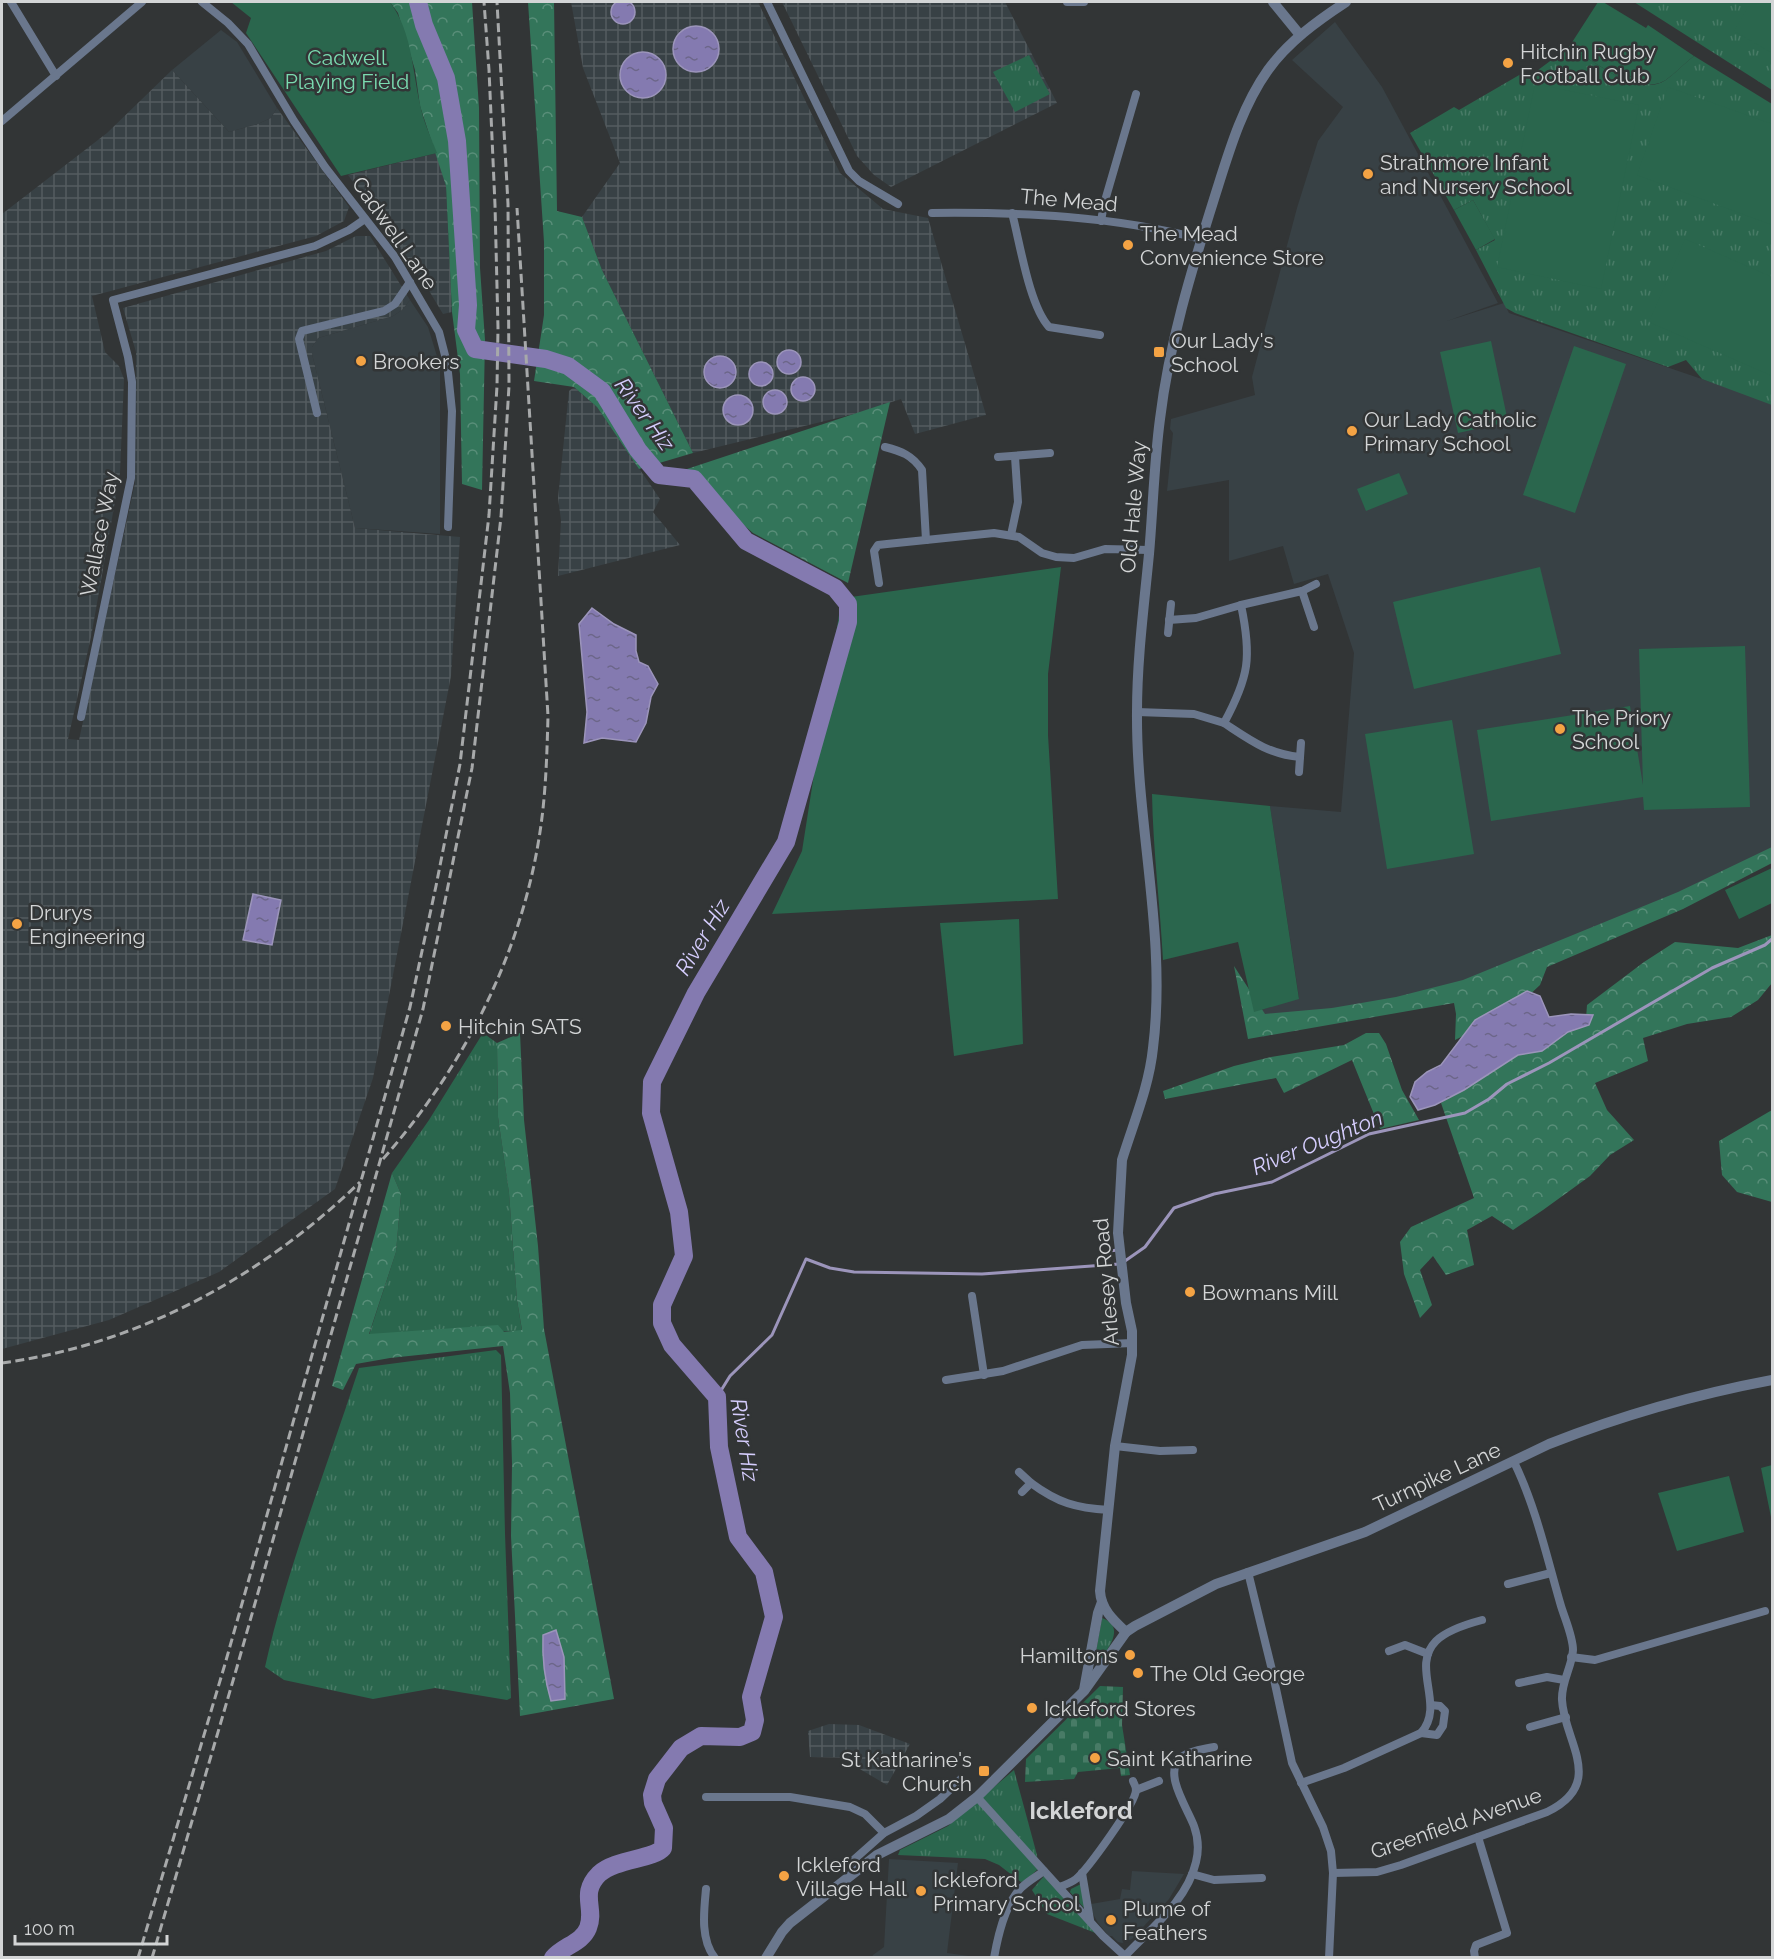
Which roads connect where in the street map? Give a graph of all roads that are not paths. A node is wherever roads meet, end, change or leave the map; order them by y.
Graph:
1 (11, 2) edge
2 (142, 2) edge
3 (202, 2) edge
4 (767, 2) edge
5 (1067, 2) edge
6 (1083, 2) edge
7 (1273, 2) edge
8 (1346, 2) edge
9 (1300, 35) junction
10 (56, 76) junction
11 (1136, 94) dead end
12 (2, 121) edge
13 (897, 204) dead end
14 (932, 213) dead end
15 (1012, 213) junction
16 (365, 219) junction
17 (1101, 220) junction
18 (1201, 239) junction
19 (410, 282) junction
20 (1100, 335) dead end
21 (316, 413) dead end
22 (885, 447) dead end
23 (1050, 453) dead end
24 (998, 457) dead end
25 (1015, 457) junction
26 (448, 526) dead end
27 (1011, 535) junction
28 (926, 540) junction
29 (1149, 550) junction
30 (879, 583) dead end
31 (1316, 584) dead end
32 (1302, 591) junction
33 (1171, 604) dead end
34 (1241, 605) junction
35 (1169, 620) junction
36 (1314, 627) dead end
37 (1168, 633) dead end
38 (1137, 712) junction
39 (81, 717) dead end
40 (1224, 723) junction
41 (1302, 743) dead end
42 (1300, 757) junction
43 (1299, 772) dead end
44 (1150, 1068) joint
45 (972, 1296) dead end
46 (1133, 1343) junction
47 (984, 1375) junction
48 (946, 1380) dead end
49 (1773, 1380) edge
50 (1115, 1446) junction
51 (1193, 1450) dead end
52 (1514, 1462) junction
53 (1019, 1472) dead end
54 (1031, 1483) junction
55 (1022, 1492) dead end
56 (1109, 1510) junction
57 (1248, 1572) junction
58 (1551, 1573) junction
59 (1508, 1584) dead end
60 (1102, 1602) junction
61 (1765, 1611) dead end
62 (1482, 1620) dead end
63 (1126, 1632) junction
64 (1389, 1651) dead end
65 (1428, 1653) junction
66 (1571, 1657) junction
67 (1564, 1680) junction
68 (1519, 1683) dead end
69 (1084, 1690) junction
70 (1431, 1705) junction
71 (1566, 1718) junction
72 (1530, 1727) dead end
73 (1420, 1733) junction
74 (1214, 1747) dead end
75 (961, 1779) dead end
76 (1158, 1781) dead end
77 (1301, 1783) junction
78 (706, 1797) dead end
79 (978, 1797) junction
80 (916, 1816) junction
81 (922, 1831) junction
82 (884, 1833) junction
83 (1478, 1837) junction
84 (849, 1864) dead end
85 (1044, 1870) junction
86 (1082, 1873) junction
87 (1333, 1873) junction
88 (1192, 1874) junction
89 (1262, 1878) dead end
90 (1059, 1887) junction
91 (706, 1889) dead end
92 (1090, 1921) junction
93 (1126, 1957) edge
94 (714, 1958) edge
95 (766, 1958) edge
96 (994, 1958) edge
97 (1329, 1958) edge
98 (1475, 1958) edge

1 - 10 street
2 - 10 street
3 - 16 street, Cadwell Lane
4 - 13 street
5 - 6 street
7 - 9 street
8 - 9 street, Old Hale Way
9 - 18 street, Old Hale Way
10 - 12 street
11 - 17 street
14 - 15 street, The Mead
15 - 17 street, The Mead
15 - 20 street
16 - 19 street, Cadwell Lane
16 - 39 street, Wallace Way
17 - 18 street, The Mead
18 - 29 street, Old Hale Way
19 - 21 street
19 - 26 street, Cadwell Lane
22 - 28 street
23 - 25 street
24 - 25 street
25 - 27 street
27 - 28 street
27 - 29 street
28 - 30 street
29 - 38 street, Old Hale Way
31 - 32 street
32 - 34 street
32 - 36 street
33 - 35 street
34 - 35 street
34 - 40 street
35 - 37 street
38 - 40 street
38 - 44 street, Old Hale Way
40 - 42 street
41 - 42 street
42 - 43 street
44 - 46 street, Arlesey Road
45 - 47 street
46 - 47 street
46 - 50 street, Arlesey Road
47 - 48 street
49 - 52 street, Turnpike Lane
50 - 51 street
50 - 56 street, Arlesey Road
52 - 57 street, Turnpike Lane
52 - 58 street, Greenfield Avenue
53 - 54 street
54 - 55 street
54 - 56 street
56 - 60 street, Arlesey Road
57 - 63 street, Turnpike Lane
57 - 77 street
58 - 59 street
58 - 66 street, Greenfield Avenue
60 - 63 street
60 - 69 street, Arlesey Road
61 - 66 street
62 - 65 street
63 - 69 street
64 - 65 street
65 - 70 street
66 - 67 street, Greenfield Avenue
67 - 68 street
67 - 71 street, Greenfield Avenue
69 - 79 street
70 - 73 street
70 - 73 street
71 - 72 street
71 - 83 street, Greenfield Avenue
73 - 77 street
74 - 88 street
75 - 80 street
76 - 86 street
77 - 87 street
78 - 82 street
79 - 81 street
79 - 85 street
80 - 81 street
80 - 82 street
81 - 95 street
82 - 84 street
83 - 87 street, Greenfield Avenue
83 - 98 street
85 - 90 street
85 - 96 street
86 - 90 street
86 - 92 street
87 - 97 street
88 - 89 street
88 - 93 street
90 - 92 street
91 - 94 street
92 - 93 street

